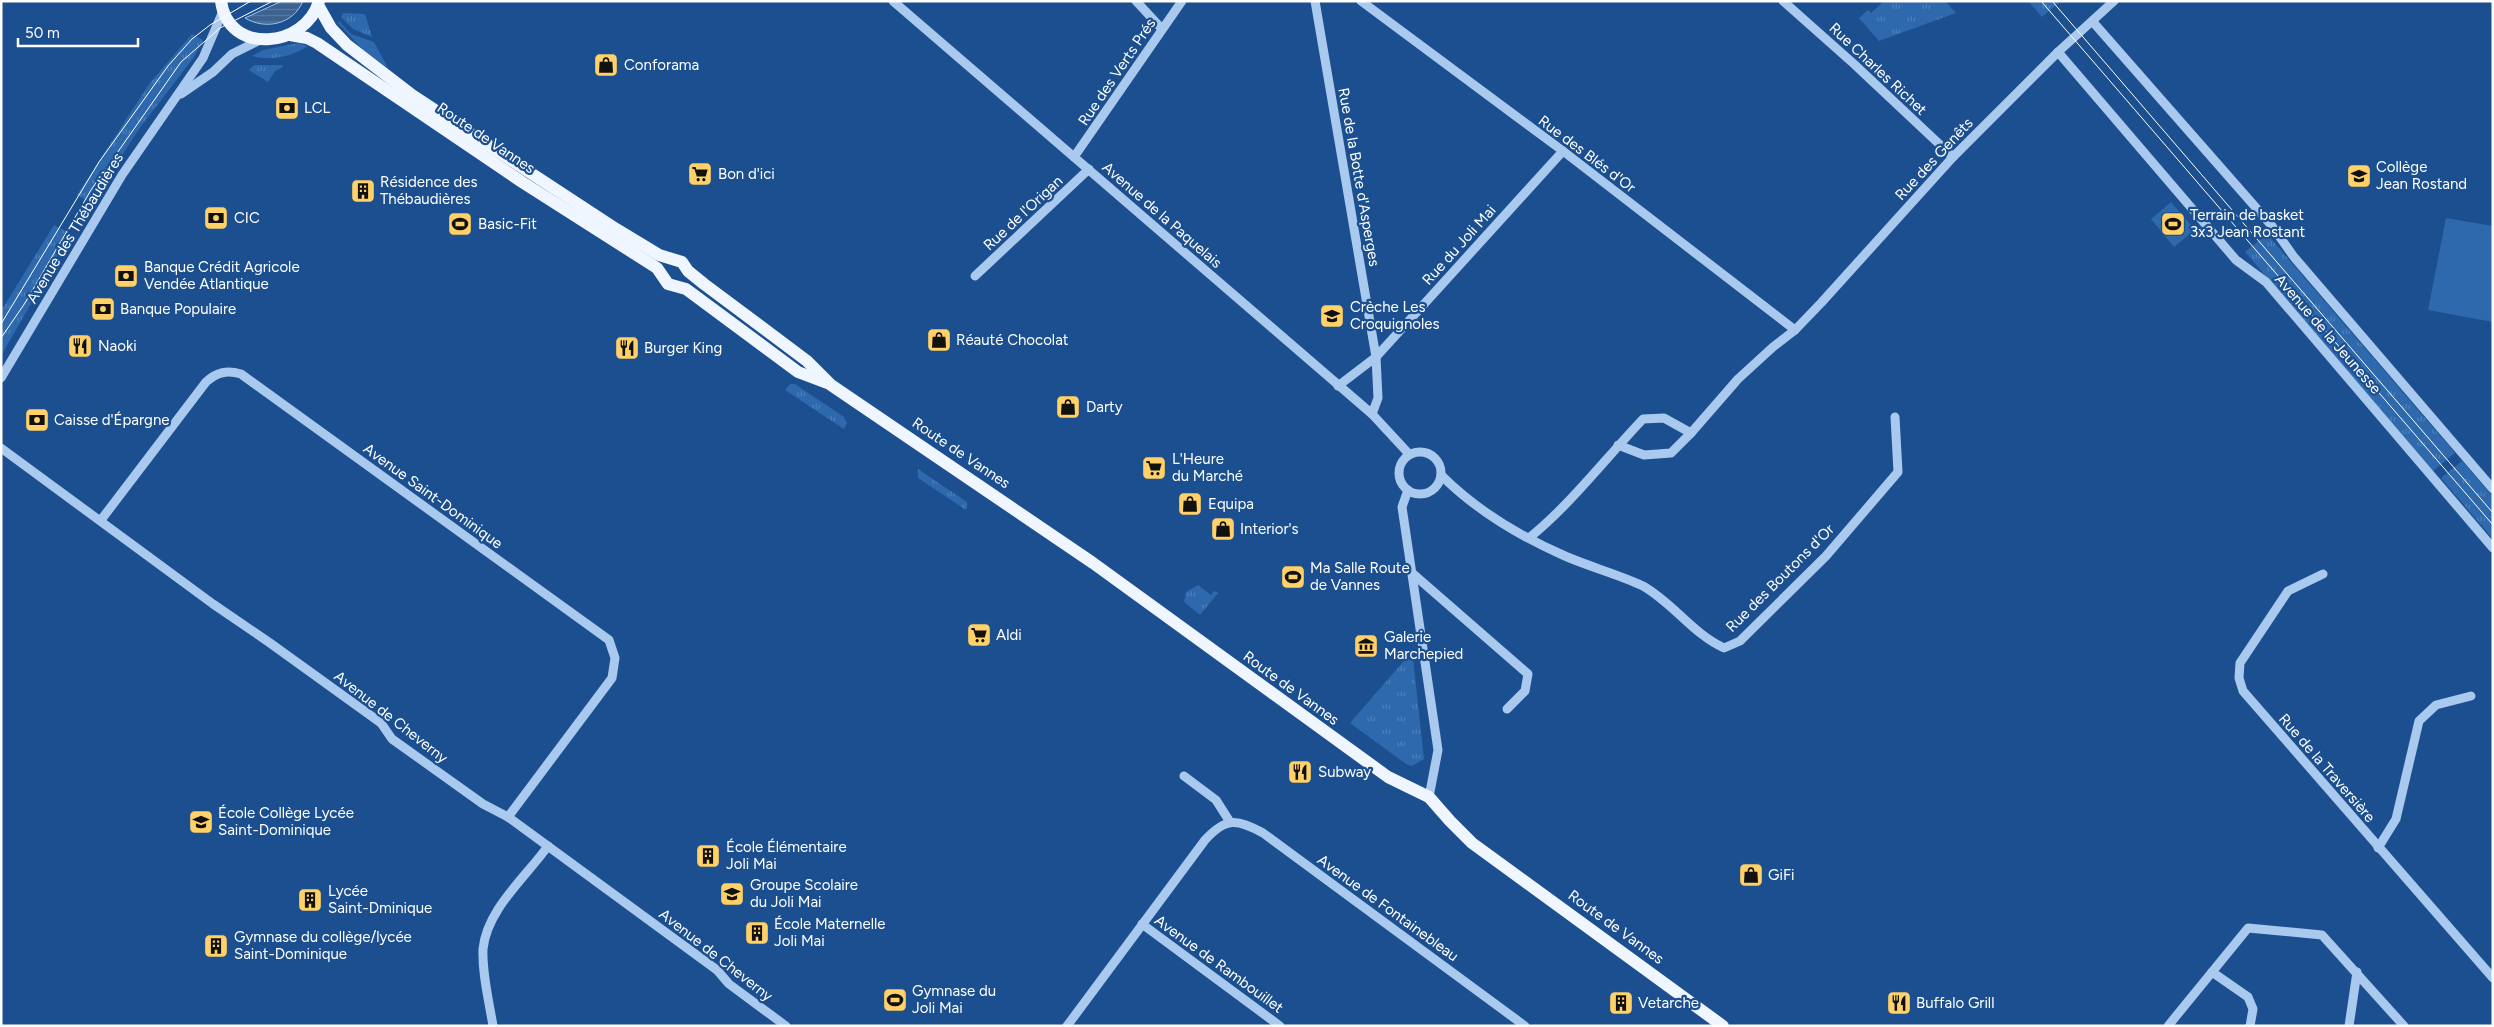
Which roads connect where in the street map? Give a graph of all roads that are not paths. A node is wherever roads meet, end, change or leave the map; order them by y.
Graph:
1 (893, 1) edge
2 (1136, 1) edge
3 (1182, 1) edge
4 (1315, 1) edge
5 (1361, 1) edge
6 (1783, 1) edge
7 (2114, 1) edge
8 (319, 3) edge
9 (222, 6) edge
10 (2093, 22) junction
11 (1162, 29) junction
12 (290, 34) junction
13 (261, 40) junction
14 (2058, 52) junction
15 (178, 96) junction
16 (1563, 151) junction
17 (1074, 157) junction
18 (1953, 157) junction
19 (1089, 169) junction
20 (673, 260) junction
21 (688, 271) junction
22 (662, 273) junction
23 (975, 276) dead end
24 (676, 286) junction
25 (1795, 330) junction
26 (1376, 357) junction
27 (1, 378) edge
28 (831, 385) junction
29 (1338, 386) junction
30 (1372, 414) junction
31 (1895, 417) dead end
32 (1691, 432) junction
33 (1618, 445) junction
34 (1, 448) edge
35 (1409, 454) junction
36 (1441, 476) junction
37 (2493, 489) edge
38 (1408, 490) junction
39 (101, 520) junction
40 (1529, 538) junction
41 (2493, 548) edge
42 (1412, 574) junction
43 (2323, 574) dead end
44 (2471, 696) dead end
45 (1507, 708) dead end
46 (1184, 776) dead end
47 (1429, 797) junction
48 (508, 817) junction
49 (1230, 822) junction
50 (548, 846) junction
51 (2378, 848) junction
52 (1142, 924) junction
53 (2212, 972) junction
54 (2357, 972) junction
55 (2493, 978) edge
56 (493, 1026) edge
57 (786, 1026) edge
58 (1067, 1026) edge
59 (1280, 1026) edge
60 (1525, 1026) edge
61 (1723, 1026) edge
62 (2168, 1026) edge
63 (2250, 1026) edge
64 (2349, 1026) edge
65 (2404, 1026) edge

1 - 17 street, Avenue de la Paquelais
2 - 11 street
3 - 11 street, Rue des Verts Prés
4 - 26 street, Rue de la Botte d'Asperges
5 - 16 street, Rue des Blés d'Or
6 - 18 street, Rue Charles Richet
7 - 10 street, Rue des Genêts
8 - 12 main road
8 - 20 main road, Route de Vannes
9 - 13 main road
9 - 15 street, Avenue des Thébaudières
10 - 14 street, Rue des Genêts
10 - 37 street, Avenue de la Jeunesse
11 - 17 street, Rue des Verts Prés
12 - 13 main road
12 - 22 main road, Route de Vannes
13 - 15 street, Avenue des Thébaudières
14 - 18 street, Rue des Genêts
14 - 41 street, Avenue de la Jeunesse
15 - 27 street, Avenue des Thébaudières
16 - 25 street, Rue des Blés d'Or
16 - 26 street, Rue du Joli Mai
17 - 19 street, Avenue de la Paquelais
18 - 25 street, Rue des Genêts
19 - 23 street, Rue de l'Origan
19 - 29 street, Avenue de la Paquelais
20 - 21 main road, Route de Vannes
20 - 22 main road
21 - 24 main road
21 - 28 main road, Route de Vannes
22 - 24 main road, Route de Vannes
24 - 28 main road, Route de Vannes
25 - 32 street, Rue des Genêts
26 - 29 street
26 - 30 street, Rue de la Botte d'Asperges
28 - 47 main road, Route de Vannes
29 - 30 street, Avenue de la Paquelais
30 - 35 street, Avenue de la Paquelais
31 - 40 street, Rue des Boutons d'Or
32 - 33 street, Rue des Genêts
32 - 33 street
33 - 40 street
34 - 39 street, Avenue de Cheverny
35 - 36 street
35 - 38 street
36 - 38 street
36 - 40 street, Rue des Boutons d'Or
38 - 42 street
39 - 48 street, Avenue de Cheverny
39 - 48 street, Avenue Saint-Dominique
42 - 45 street
42 - 47 street
43 - 51 street, Rue de la Traversière
44 - 51 street
46 - 49 street
47 - 61 main road, Route de Vannes
48 - 50 street, Avenue de Cheverny
49 - 52 street
49 - 60 street, Avenue de Fontainebleau
50 - 56 street
50 - 57 street, Avenue de Cheverny
51 - 55 street, Rue de la Traversière
52 - 58 street
52 - 59 street, Avenue de Rambouillet
53 - 54 street
53 - 62 street
53 - 63 street
54 - 64 street
54 - 65 street

